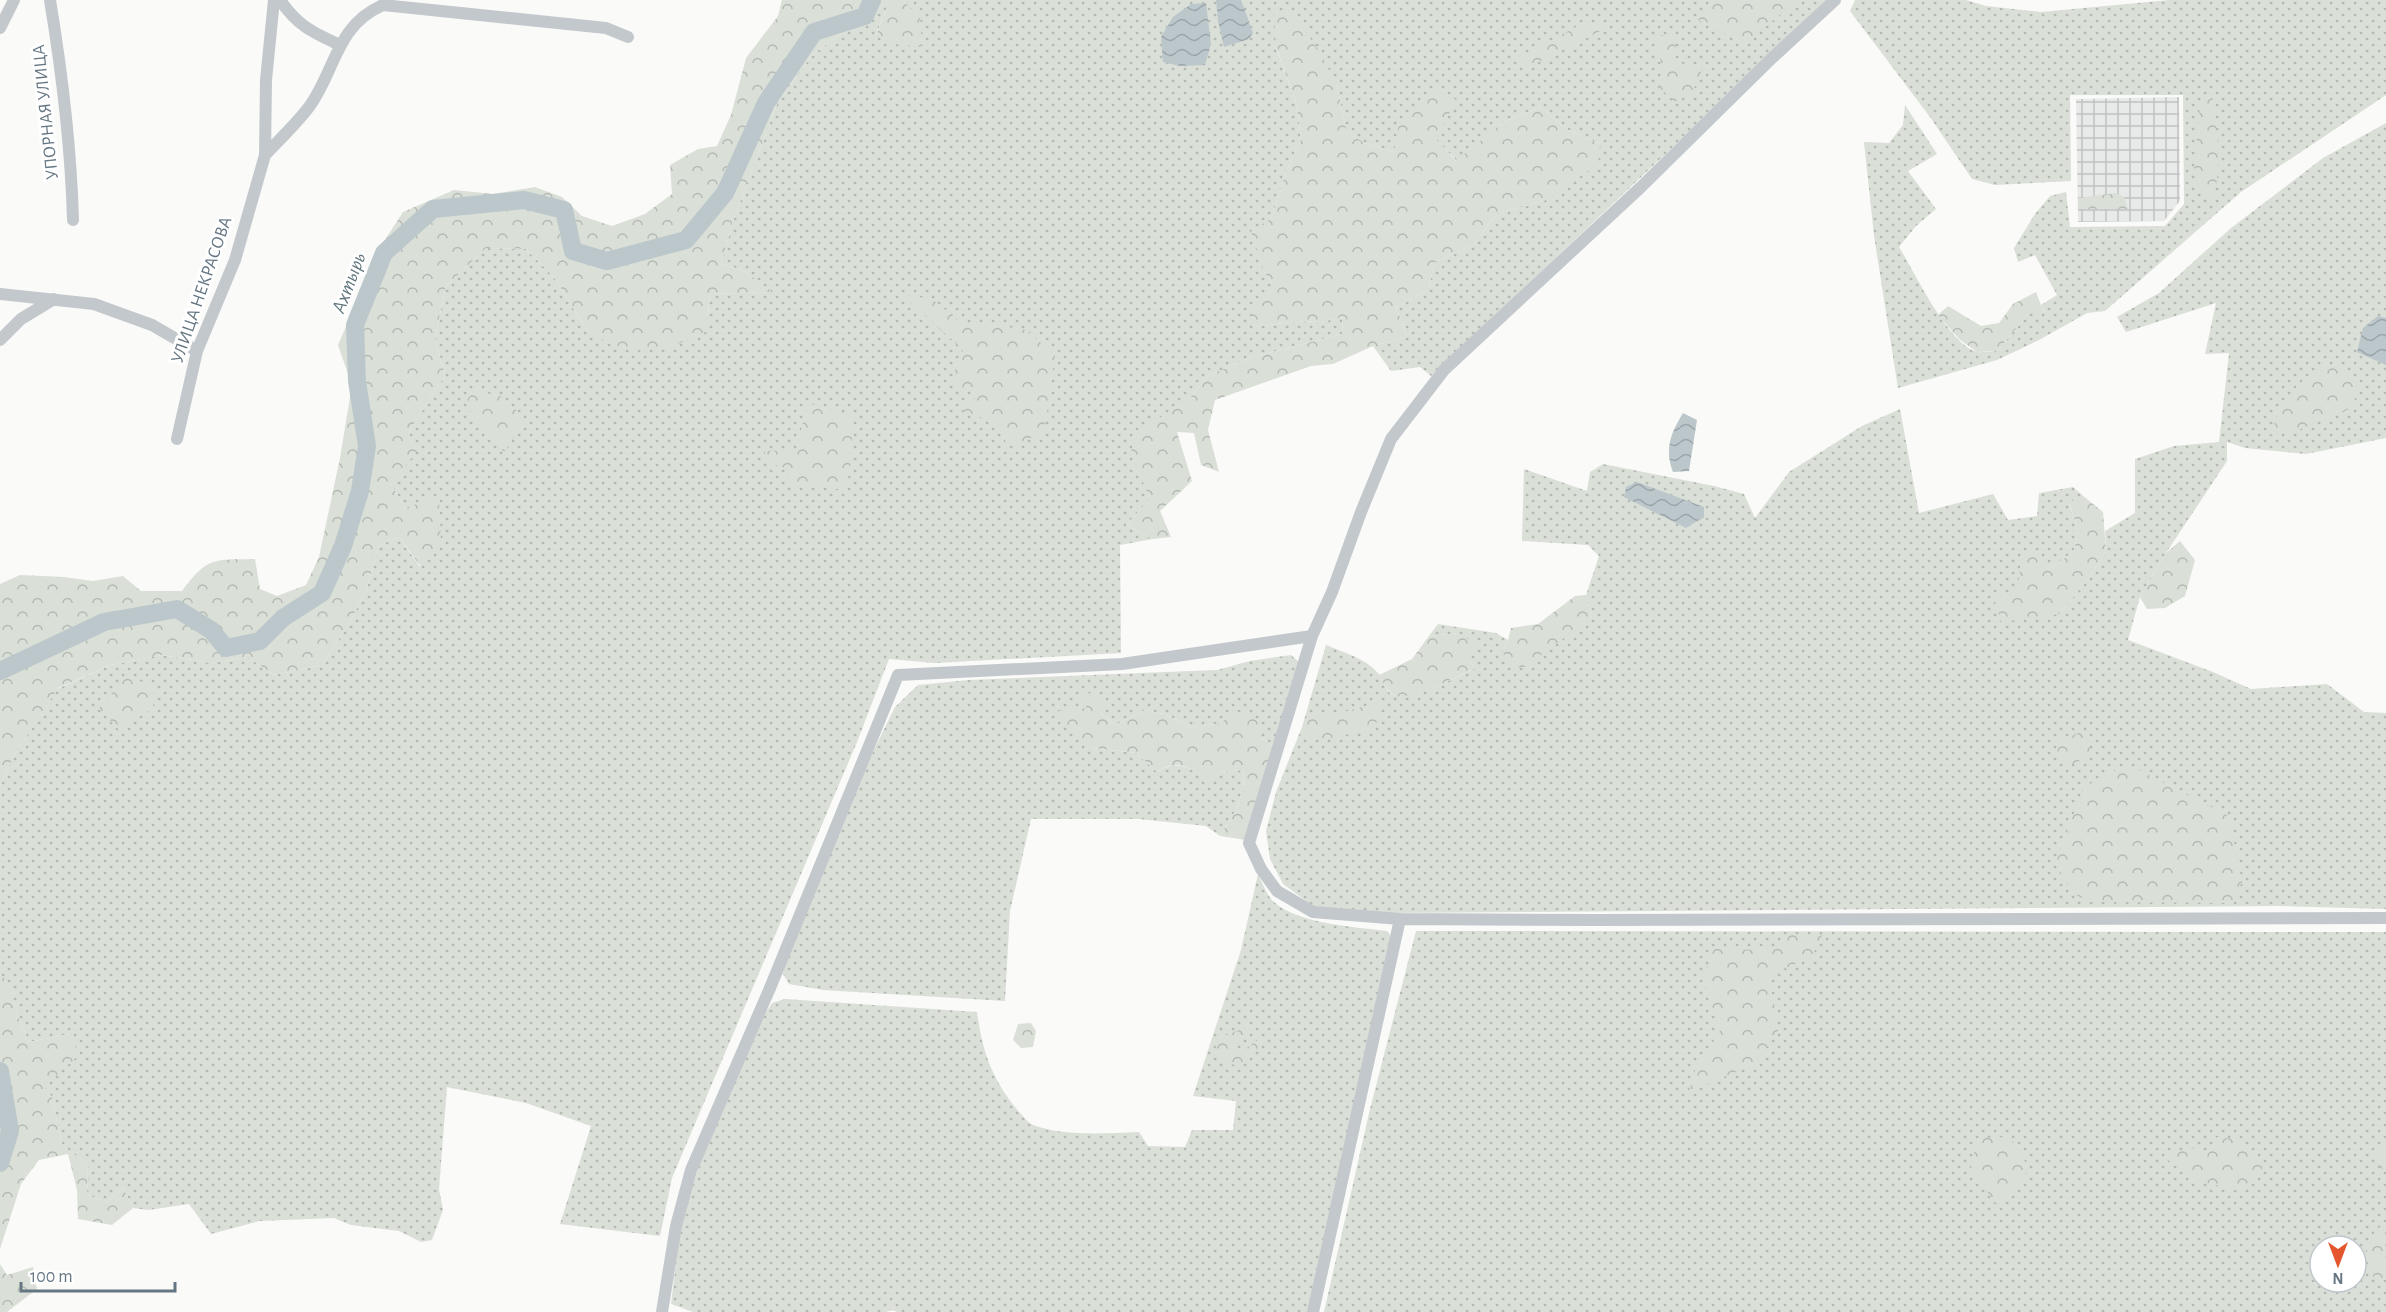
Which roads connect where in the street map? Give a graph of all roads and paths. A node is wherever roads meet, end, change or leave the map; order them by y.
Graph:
1 (14, 0) edge
2 (50, 0) edge
3 (274, 0) edge
4 (280, 0) edge
5 (1834, 0) edge
6 (0, 28) edge
7 (628, 37) dead end
8 (340, 45) junction
9 (265, 154) junction
10 (73, 220) dead end
11 (0, 294) edge
12 (54, 299) junction
13 (0, 340) edge
14 (197, 351) junction
15 (177, 439) dead end
16 (1312, 636) junction
17 (2386, 918) edge
18 (1400, 919) junction
19 (663, 1309) edge
20 (1313, 1312) edge

1 - 6 street
2 - 10 street, УПОРНАЯ УЛИЦА
3 - 9 street, УЛИЦА НЕКРАСОВА
4 - 8 street
5 - 16 street
7 - 8 street, УЛИЦА НЕКРАСОВА
8 - 9 street, УЛИЦА НЕКРАСОВА
9 - 14 street, УЛИЦА НЕКРАСОВА
11 - 12 street
12 - 13 street
12 - 14 street
14 - 15 street, УЛИЦА НЕКРАСОВА
16 - 18 street
16 - 19 street
17 - 18 street
18 - 20 street

